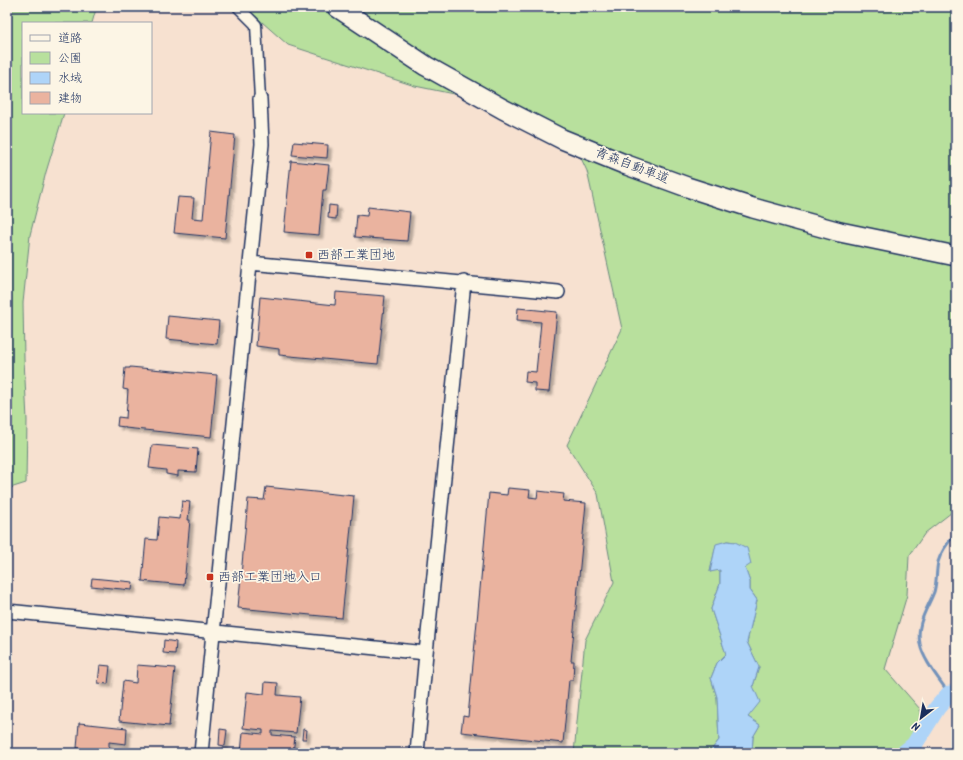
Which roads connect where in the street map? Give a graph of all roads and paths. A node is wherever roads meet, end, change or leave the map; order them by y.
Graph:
1 (238, 7) edge
2 (337, 7) edge
3 (260, 99) joint
4 (956, 256) edge
5 (250, 263) junction
6 (464, 282) junction
7 (558, 292) dead end
8 (7, 611) edge
9 (213, 632) junction
10 (426, 653) junction
11 (201, 753) edge
12 (417, 753) edge

1 - 3 street
2 - 4 highway, 青森自動車道
3 - 5 street
5 - 6 street
5 - 9 street
6 - 7 street
6 - 10 street
8 - 9 street
9 - 10 street
9 - 11 street
10 - 12 street

